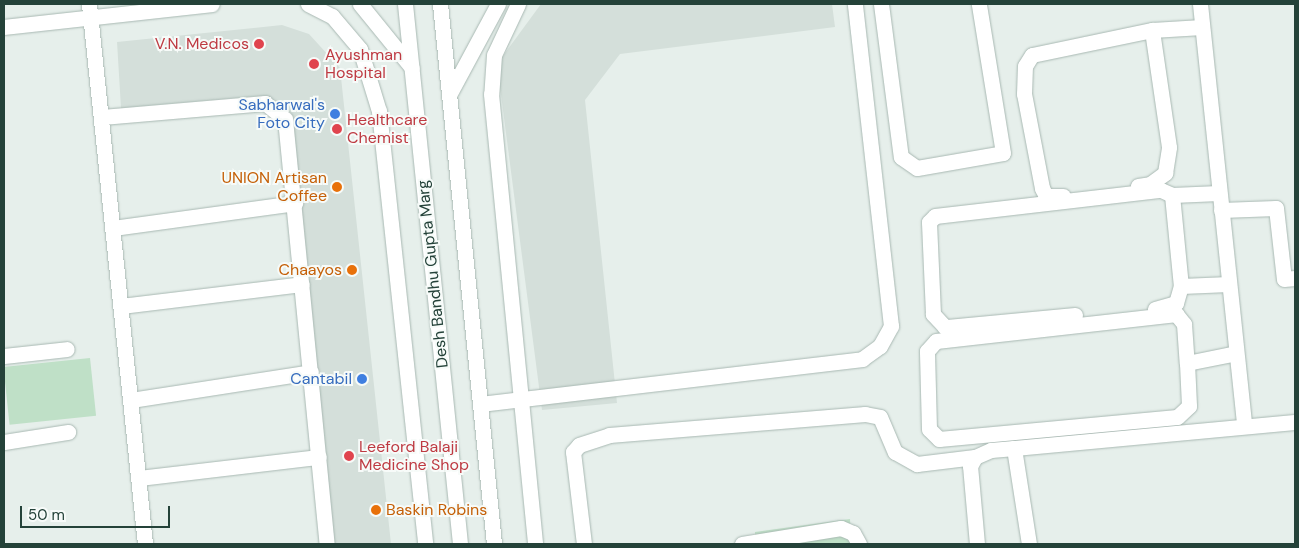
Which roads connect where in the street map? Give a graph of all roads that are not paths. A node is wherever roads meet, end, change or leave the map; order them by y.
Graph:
1 (212, 4) edge
2 (308, 4) edge
3 (360, 4) edge
4 (405, 4) edge
5 (440, 4) edge
6 (498, 4) edge
7 (518, 4) edge
8 (854, 4) edge
9 (881, 4) edge
10 (978, 4) edge
11 (1200, 4) edge
12 (166, 7) edge
13 (91, 11) edge
14 (4, 27) edge
15 (1202, 27) junction
16 (1152, 30) junction
17 (412, 68) junction
18 (449, 96) junction
19 (102, 117) junction
20 (1219, 192) junction
21 (1172, 196) junction
22 (295, 203) junction
23 (1221, 210) junction
24 (114, 228) junction
25 (1295, 278) edge
26 (302, 284) junction
27 (1229, 284) junction
28 (1181, 286) junction
29 (121, 306) junction
30 (67, 349) dead end
31 (1236, 353) junction
32 (4, 356) edge
33 (1187, 363) junction
34 (311, 372) junction
35 (523, 398) junction
36 (131, 400) junction
37 (480, 404) junction
38 (1295, 422) edge
39 (1244, 425) junction
40 (68, 432) dead end
41 (4, 442) edge
42 (1014, 448) junction
43 (319, 457) junction
44 (975, 457) junction
45 (138, 478) junction
46 (146, 544) edge
47 (327, 544) edge
48 (425, 544) edge
49 (460, 544) edge
50 (494, 544) edge
51 (535, 544) edge
52 (584, 544) edge
53 (742, 544) edge
54 (859, 544) edge
55 (977, 544) edge
56 (1029, 544) edge

1 - 12 street
2 - 48 street
3 - 17 street
4 - 17 street, Desh Bandhu Gupta Marg
5 - 18 street, Desh Bandhu Gupta Marg
6 - 18 street
7 - 35 street
8 - 35 street
9 - 10 street
11 - 15 street
12 - 13 street
13 - 14 street
13 - 19 street
15 - 16 street
15 - 20 street
16 - 16 street
17 - 49 street, Desh Bandhu Gupta Marg
18 - 37 street, Desh Bandhu Gupta Marg
19 - 22 street
19 - 24 street
20 - 21 street
20 - 23 street
21 - 28 street
21 - 28 street
22 - 24 street
22 - 26 street
23 - 25 street
23 - 27 street
24 - 29 street
26 - 29 street
26 - 34 street
27 - 28 street
27 - 31 street
29 - 36 street
30 - 32 street
31 - 33 street
31 - 39 street
33 - 33 street
34 - 36 street
34 - 43 street
35 - 37 street
35 - 51 street
36 - 45 street
37 - 50 street, Desh Bandhu Gupta Marg
38 - 39 street
39 - 42 street
40 - 41 street
42 - 44 street
42 - 56 street
43 - 45 street
43 - 47 street
44 - 52 street
44 - 55 street
45 - 46 street
53 - 54 street

